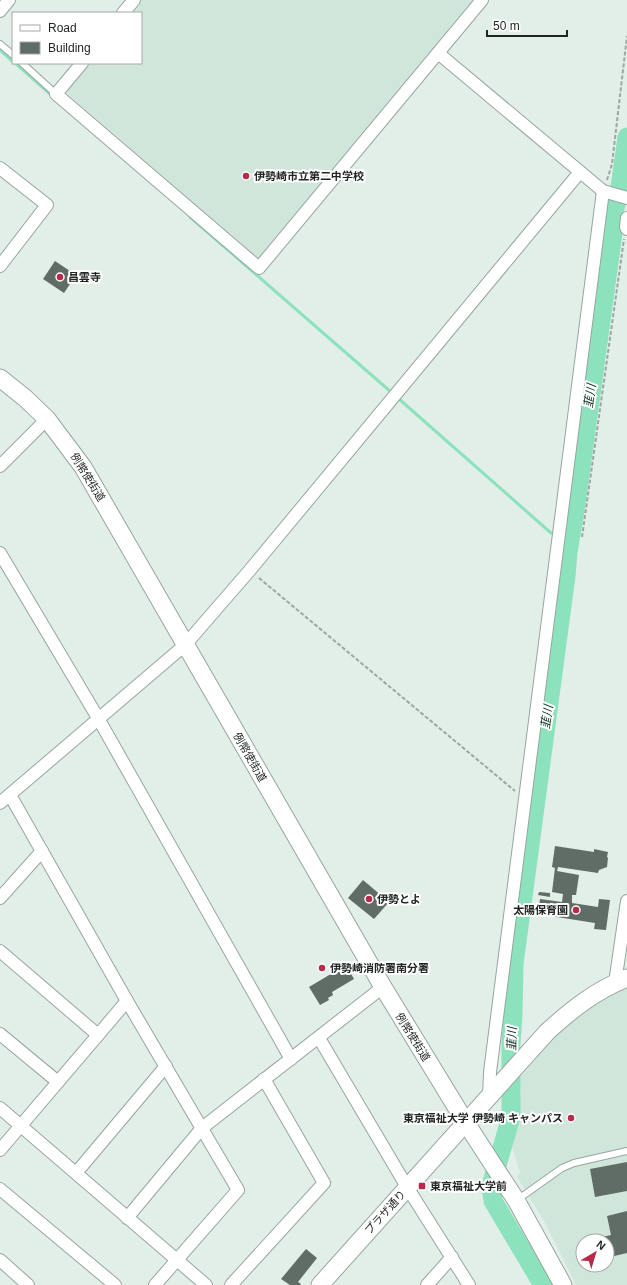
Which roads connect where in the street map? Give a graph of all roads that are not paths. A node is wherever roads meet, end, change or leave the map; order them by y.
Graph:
1 (9, 0) edge
2 (134, 0) edge
3 (482, 0) edge
4 (0, 11) edge
5 (124, 12) edge
6 (0, 44) edge
7 (438, 53) junction
8 (12, 54) edge
9 (23, 64) edge
10 (81, 64) edge
11 (56, 94) junction
12 (0, 168) edge
13 (580, 172) junction
14 (606, 191) junction
15 (626, 197) edge
16 (0, 266) edge
17 (0, 378) edge
18 (47, 419) junction
19 (0, 466) edge
20 (0, 553) edge
21 (185, 645) junction
22 (98, 718) junction
23 (10, 795) junction
24 (0, 803) edge
25 (42, 851) junction
26 (0, 898) edge
27 (627, 901) edge
28 (0, 950) edge
29 (621, 980) edge
30 (383, 988) junction
31 (127, 1001) junction
32 (0, 1034) edge
33 (98, 1035) junction
34 (319, 1038) junction
35 (291, 1059) junction
36 (166, 1066) junction
37 (264, 1079) junction
38 (58, 1082) junction
39 (489, 1098) junction
40 (0, 1108) edge
41 (466, 1123) junction
42 (21, 1126) junction
43 (202, 1128) junction
44 (0, 1150) edge
45 (627, 1151) edge
46 (76, 1173) junction
47 (407, 1187) junction
48 (0, 1189) edge
49 (512, 1193) junction
50 (127, 1218) junction
51 (452, 1258) junction
52 (177, 1259) junction
53 (0, 1260) edge
54 (28, 1285) edge
55 (115, 1285) edge
56 (155, 1285) edge
57 (206, 1285) edge
58 (231, 1285) edge
59 (320, 1285) edge
60 (427, 1285) edge
61 (469, 1285) edge
62 (563, 1285) edge

1 - 4 street
2 - 5 street
3 - 7 street
6 - 8 lane
7 - 11 street
7 - 13 street
9 - 11 lane
10 - 11 street
12 - 16 street
13 - 14 street
13 - 21 street
14 - 15 street
14 - 39 street
17 - 18 main road, 例幣使街道
18 - 19 street
18 - 21 main road, 例幣使街道
20 - 22 street
21 - 22 street
21 - 30 main road, 例幣使街道
22 - 23 street
22 - 35 street
23 - 24 street
23 - 25 street
25 - 26 street
25 - 31 street
27 - 29 street
28 - 33 street
29 - 39 main road, プラザ通り
30 - 34 street
30 - 41 main road, 例幣使街道
31 - 33 street
31 - 36 street
32 - 38 street
33 - 38 street
34 - 35 street
34 - 47 street
35 - 37 street
36 - 43 street
36 - 46 street
37 - 43 street
37 - 58 street
38 - 42 street
39 - 41 main road, プラザ通り
40 - 42 street
41 - 47 main road, プラザ通り
41 - 49 main road, 例幣使街道
42 - 44 street
42 - 46 street
43 - 50 street
43 - 52 street
45 - 49 lane
46 - 50 street
47 - 51 street
47 - 59 main road, プラザ通り
48 - 55 street
49 - 62 main road
50 - 52 street
51 - 60 street
51 - 61 street
52 - 56 street
52 - 57 street
53 - 54 street

